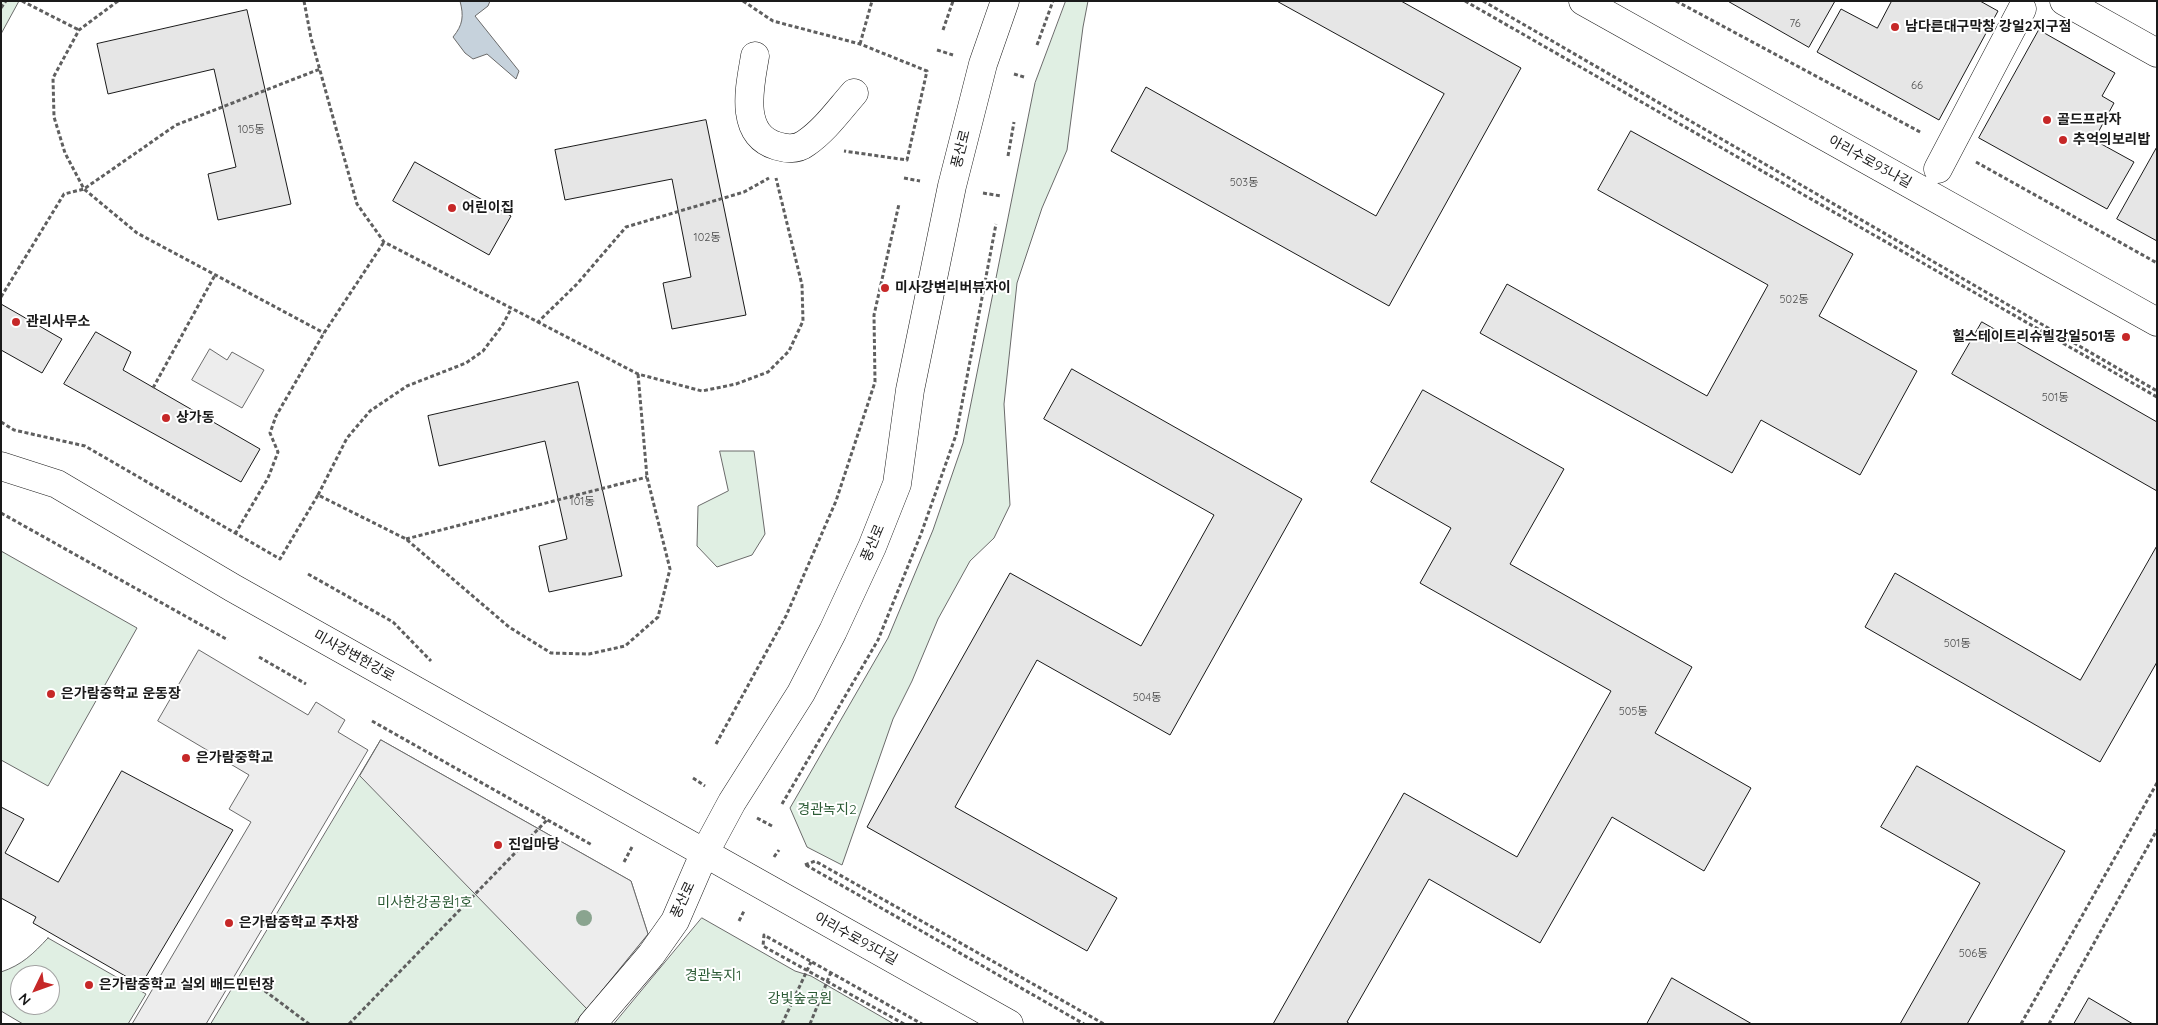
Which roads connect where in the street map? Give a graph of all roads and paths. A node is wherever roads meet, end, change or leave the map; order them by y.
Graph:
1 (6, 1) edge
2 (22, 1) edge
3 (118, 1) edge
4 (304, 1) edge
5 (743, 1) edge
6 (872, 1) edge
7 (953, 1) edge
8 (1005, 1) edge
9 (1053, 1) edge
10 (1465, 1) edge
11 (1483, 1) edge
12 (1583, 1) edge
13 (1676, 1) edge
14 (2064, 1) edge
15 (1, 8) edge
16 (2022, 9) dead end
17 (79, 30) junction
18 (943, 30) dead end
19 (860, 44) junction
20 (1037, 46) dead end
21 (2157, 53) edge
22 (755, 56) dead end
23 (320, 69) junction
24 (854, 93) dead end
25 (1014, 122) dead end
26 (1008, 156) dead end
27 (1944, 158) junction
28 (906, 160) dead end
29 (84, 189) junction
30 (899, 204) dead end
31 (384, 242) junction
32 (2157, 262) edge
33 (215, 274) junction
34 (1, 297) edge
35 (511, 309) junction
36 (2157, 322) edge
37 (537, 323) junction
38 (324, 333) junction
39 (638, 374) junction
40 (153, 388) dead end
41 (2157, 391) edge
42 (2157, 398) edge
43 (1, 422) edge
44 (1, 466) edge
45 (647, 477) junction
46 (318, 495) junction
47 (1, 513) edge
48 (235, 534) junction
49 (406, 539) junction
50 (308, 574) dead end
51 (228, 640) dead end
52 (259, 658) dead end
53 (432, 662) dead end
54 (306, 684) dead end
55 (372, 721) dead end
56 (716, 744) dead end
57 (2157, 783) edge
58 (547, 820) junction
59 (2157, 830) edge
60 (592, 845) dead end
61 (704, 854) junction
62 (811, 962) junction
63 (808, 969) junction
64 (831, 972) junction
65 (250, 979) dead end
66 (827, 980) junction
67 (309, 1024) edge
68 (349, 1024) edge
69 (592, 1024) edge
70 (782, 1024) edge
71 (810, 1024) edge
72 (904, 1024) edge
73 (922, 1024) edge
74 (1009, 1024) edge
75 (1084, 1024) edge
76 (1104, 1024) edge
77 (2021, 1024) edge
78 (2049, 1024) edge

1 - 15 path
2 - 17 path
3 - 17 path
4 - 23 path
5 - 19 path
6 - 19 path
7 - 18 path
8 - 61 street, 풍산로
9 - 20 path
10 - 42 path
11 - 41 path
12 - 36 street, 아리수로93나길
13 - 27 path
14 - 21 street
16 - 27 street
17 - 29 path
19 - 28 path
22 - 24 street
23 - 29 path
23 - 31 path
25 - 26 path
27 - 32 path
29 - 33 path
29 - 34 path
30 - 56 path
31 - 35 path
31 - 38 path
33 - 38 path
33 - 40 path
35 - 37 path
35 - 46 path
37 - 39 path
37 - 39 path
38 - 48 path
39 - 45 path
43 - 48 path
44 - 61 street, 미사강변한강로
45 - 49 path
45 - 49 path
46 - 48 path
46 - 49 path
47 - 51 path
50 - 53 path
52 - 54 path
55 - 58 path
57 - 77 path
58 - 60 path
58 - 68 path
59 - 78 path
61 - 69 street, 풍산로
61 - 74 street, 아리수로93다길
62 - 63 path
62 - 63 path
62 - 64 path
63 - 66 path
63 - 70 path
64 - 66 path
64 - 73 path
65 - 67 path
66 - 71 path
66 - 72 path
75 - 76 path

